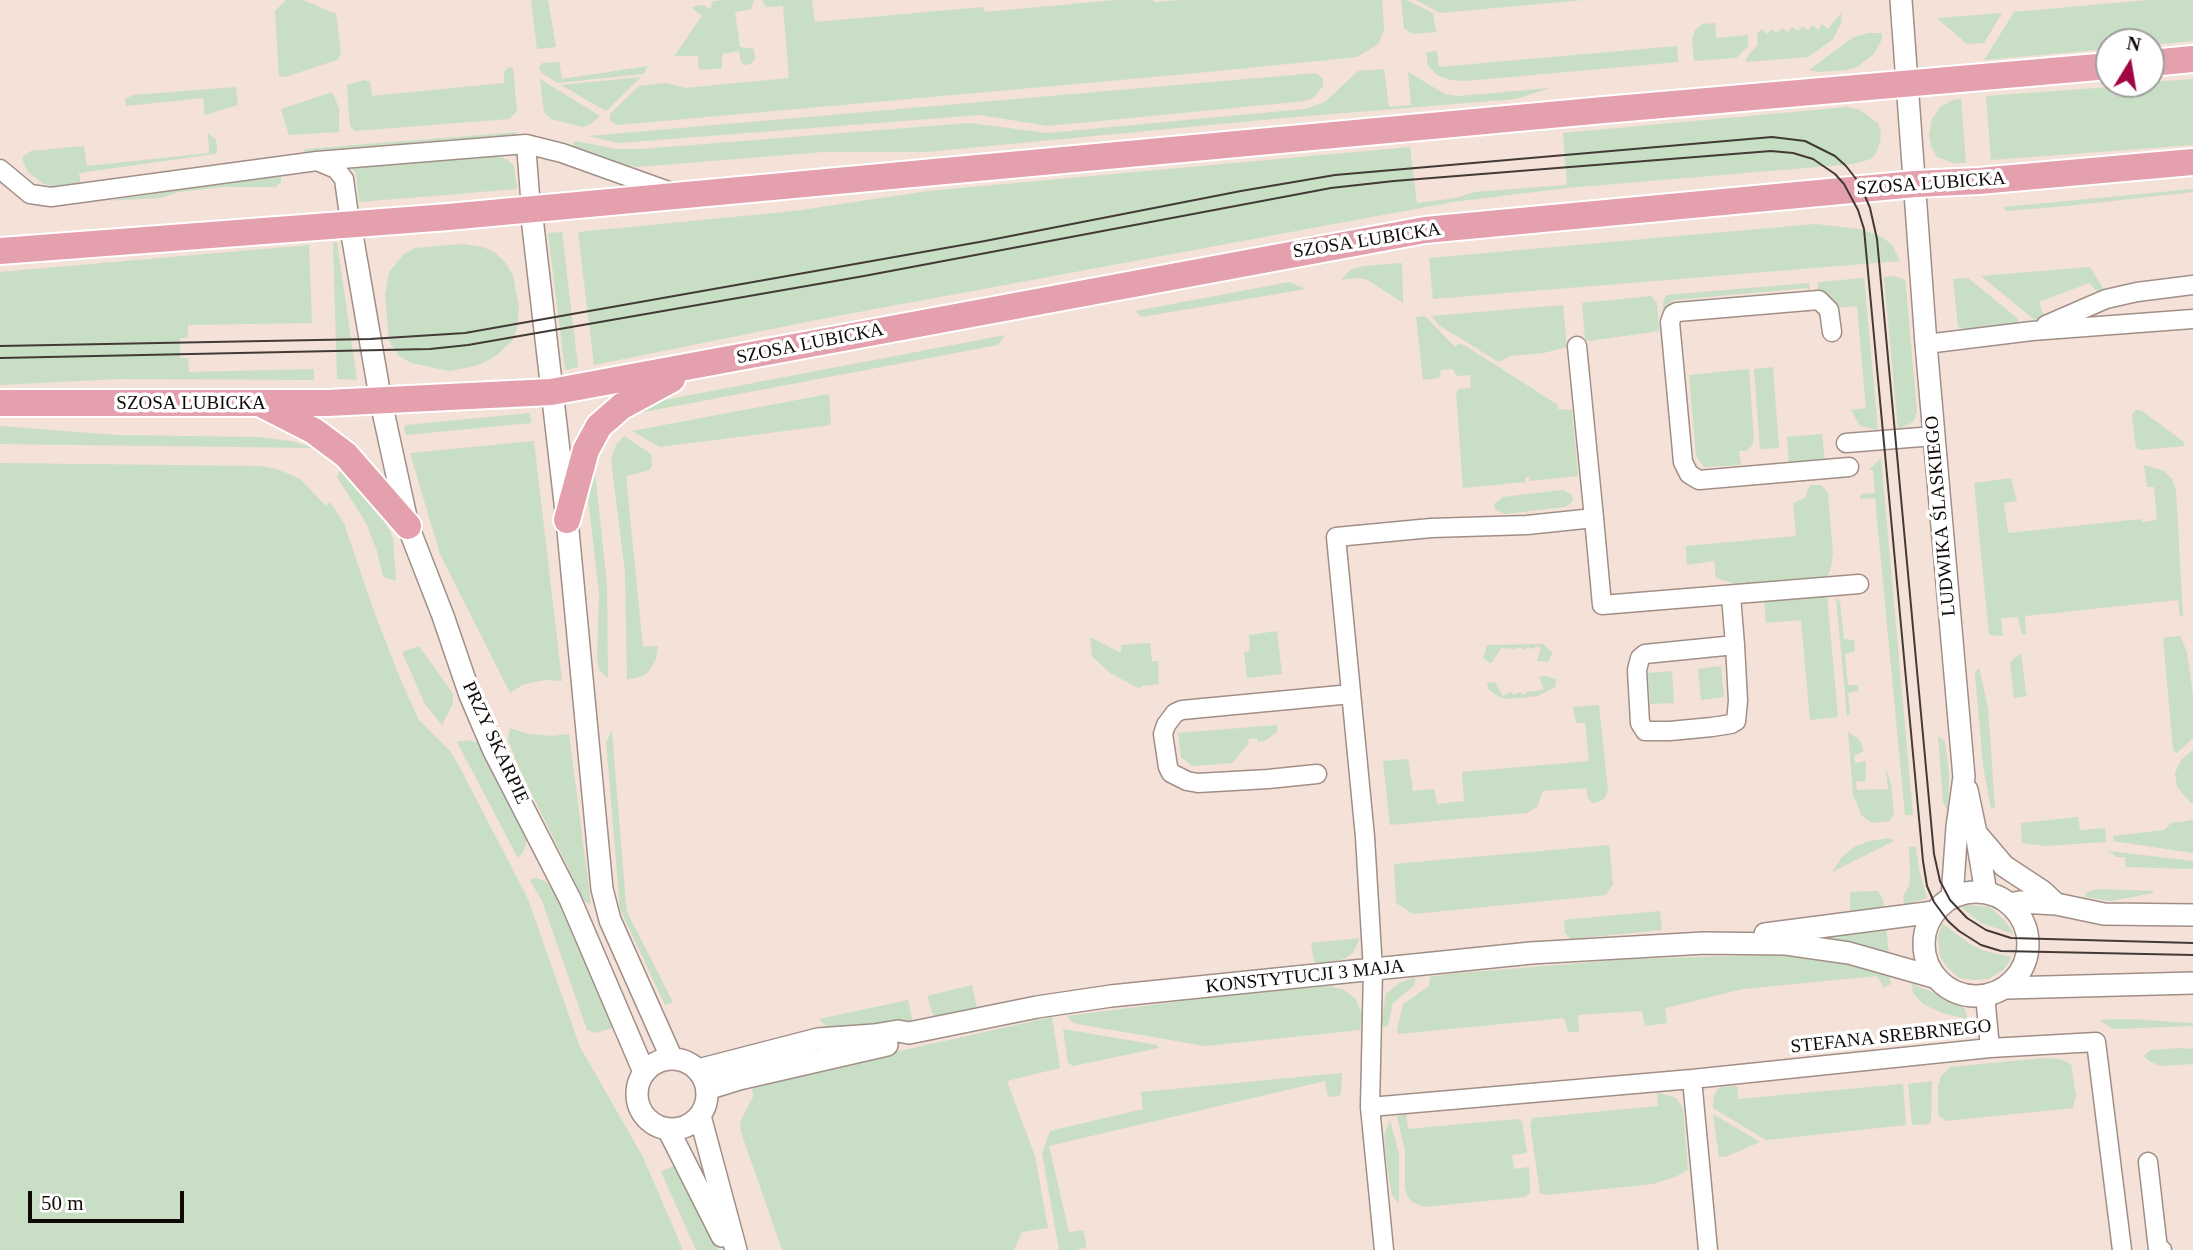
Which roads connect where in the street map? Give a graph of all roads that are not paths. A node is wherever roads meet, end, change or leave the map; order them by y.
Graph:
1 (1901, 0) edge
2 (2193, 59) edge
3 (2165, 62) edge
4 (2095, 67) edge
5 (1907, 83) junction
6 (526, 144) junction
7 (317, 161) junction
8 (2193, 162) edge
9 (0, 169) edge
10 (1914, 184) junction
11 (678, 195) junction
12 (542, 208) junction
13 (351, 223) junction
14 (0, 251) edge
15 (2193, 285) edge
16 (2193, 319) edge
17 (2032, 331) junction
18 (1832, 332) dead end
19 (1926, 344) junction
20 (1577, 346) dead end
21 (708, 364) junction
22 (551, 392) junction
23 (381, 402) junction
24 (0, 403) edge
25 (261, 404) junction
26 (1934, 436) junction
27 (1846, 443) dead end
28 (1849, 467) dead end
29 (1594, 518) junction
30 (567, 520) junction
31 (408, 526) junction
32 (1859, 584) dead end
33 (1731, 596) junction
34 (1735, 645) junction
35 (1350, 694) junction
36 (1317, 774) dead end
37 (1964, 776) junction
38 (1976, 834) junction
39 (1986, 894) junction
40 (1952, 898) junction
41 (2009, 904) junction
42 (2056, 904) junction
43 (1934, 912) junction
44 (2193, 915) edge
45 (1704, 943) junction
46 (1373, 970) junction
47 (1937, 978) junction
48 (2193, 983) edge
49 (2007, 988) junction
50 (1985, 995) junction
51 (909, 1033) junction
52 (663, 1037) junction
53 (1990, 1048) junction
54 (672, 1059) junction
55 (724, 1062) junction
56 (644, 1072) junction
57 (703, 1079) junction
58 (1692, 1079) junction
59 (1370, 1107) junction
60 (699, 1116) junction
61 (668, 1129) junction
62 (2148, 1162) dead end
63 (729, 1250) edge
64 (736, 1250) edge
65 (1384, 1250) edge
66 (1708, 1250) edge
67 (2122, 1250) edge
68 (2156, 1250) edge

1 - 5 street, LUDWIKA ŚLASKIEGO
2 - 3 main road
4 - 5 main road
5 - 10 street, LUDWIKA ŚLASKIEGO
5 - 11 main road
6 - 7 street
6 - 11 street
6 - 12 street
7 - 9 street
7 - 13 street
8 - 10 main road, SZOSA LUBICKA
10 - 19 street, LUDWIKA ŚLASKIEGO
10 - 21 main road, SZOSA LUBICKA
11 - 12 main road
12 - 13 main road
12 - 22 street
13 - 14 main road
13 - 23 street, PRZY SKARPIE
15 - 17 street
16 - 17 street
17 - 19 street
18 - 28 street
19 - 26 street, LUDWIKA ŚLASKIEGO
20 - 29 street
21 - 22 main road, SZOSA LUBICKA
21 - 30 main road
22 - 23 main road, SZOSA LUBICKA
22 - 30 street
23 - 25 main road, SZOSA LUBICKA
23 - 31 street, PRZY SKARPIE
24 - 25 main road, SZOSA LUBICKA
25 - 31 main road
26 - 27 street
26 - 37 street, LUDWIKA ŚLASKIEGO
29 - 33 street
29 - 35 street
30 - 52 street
31 - 56 street, PRZY SKARPIE
32 - 33 street
33 - 34 street
34 - 34 street
35 - 36 street
35 - 46 street
37 - 38 street
37 - 40 street, LUDWIKA ŚLASKIEGO
38 - 39 street
38 - 42 street
39 - 40 street
39 - 41 street
40 - 43 street
41 - 42 street
41 - 49 street
42 - 44 street
43 - 45 street, KONSTYTUCJI 3 MAJA
43 - 47 street
45 - 46 street, KONSTYTUCJI 3 MAJA
45 - 47 street, KONSTYTUCJI 3 MAJA
46 - 51 street, KONSTYTUCJI 3 MAJA
46 - 59 street
47 - 50 street
48 - 49 street
49 - 50 street
50 - 53 street
51 - 55 street, KONSTYTUCJI 3 MAJA
51 - 57 street, KONSTYTUCJI 3 MAJA
52 - 54 street
52 - 55 street
53 - 58 street, STEFANA SREBRNEGO
53 - 67 street, STEFANA SREBRNEGO
54 - 56 street
54 - 57 street
55 - 57 street, KONSTYTUCJI 3 MAJA
56 - 61 street
57 - 60 street
58 - 59 street, STEFANA SREBRNEGO
58 - 66 street
59 - 65 street
60 - 61 street
60 - 64 street
61 - 63 street
62 - 68 street

